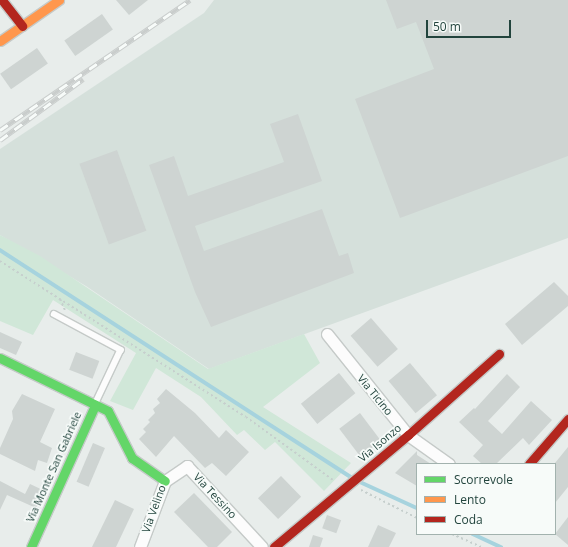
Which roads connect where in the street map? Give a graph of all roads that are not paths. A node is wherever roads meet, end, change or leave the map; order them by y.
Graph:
1 (2, 0) edge
2 (59, 0) edge
3 (22, 26) junction
4 (0, 41) edge
5 (54, 314) dead end
6 (327, 334) dead end
7 (499, 354) dead end
8 (0, 358) edge
9 (95, 405) junction
10 (568, 419) edge
11 (408, 435) junction
12 (448, 463) edge
13 (530, 463) edge
14 (165, 481) junction
15 (31, 547) edge
16 (140, 547) edge
17 (262, 547) edge
18 (274, 547) edge

1 - 3 street
2 - 3 street
3 - 4 street
5 - 9 lane
6 - 11 street, Via Ticino
7 - 11 street, Via Isonzo
8 - 9 street, Via Monte San Gabriele
9 - 14 street, Via Velino
9 - 15 street, Via Monte San Gabriele
10 - 13 street
11 - 12 street, Via Ticino
11 - 18 street, Via Isonzo
14 - 16 street, Via Velino
14 - 17 street, Via Tessino

